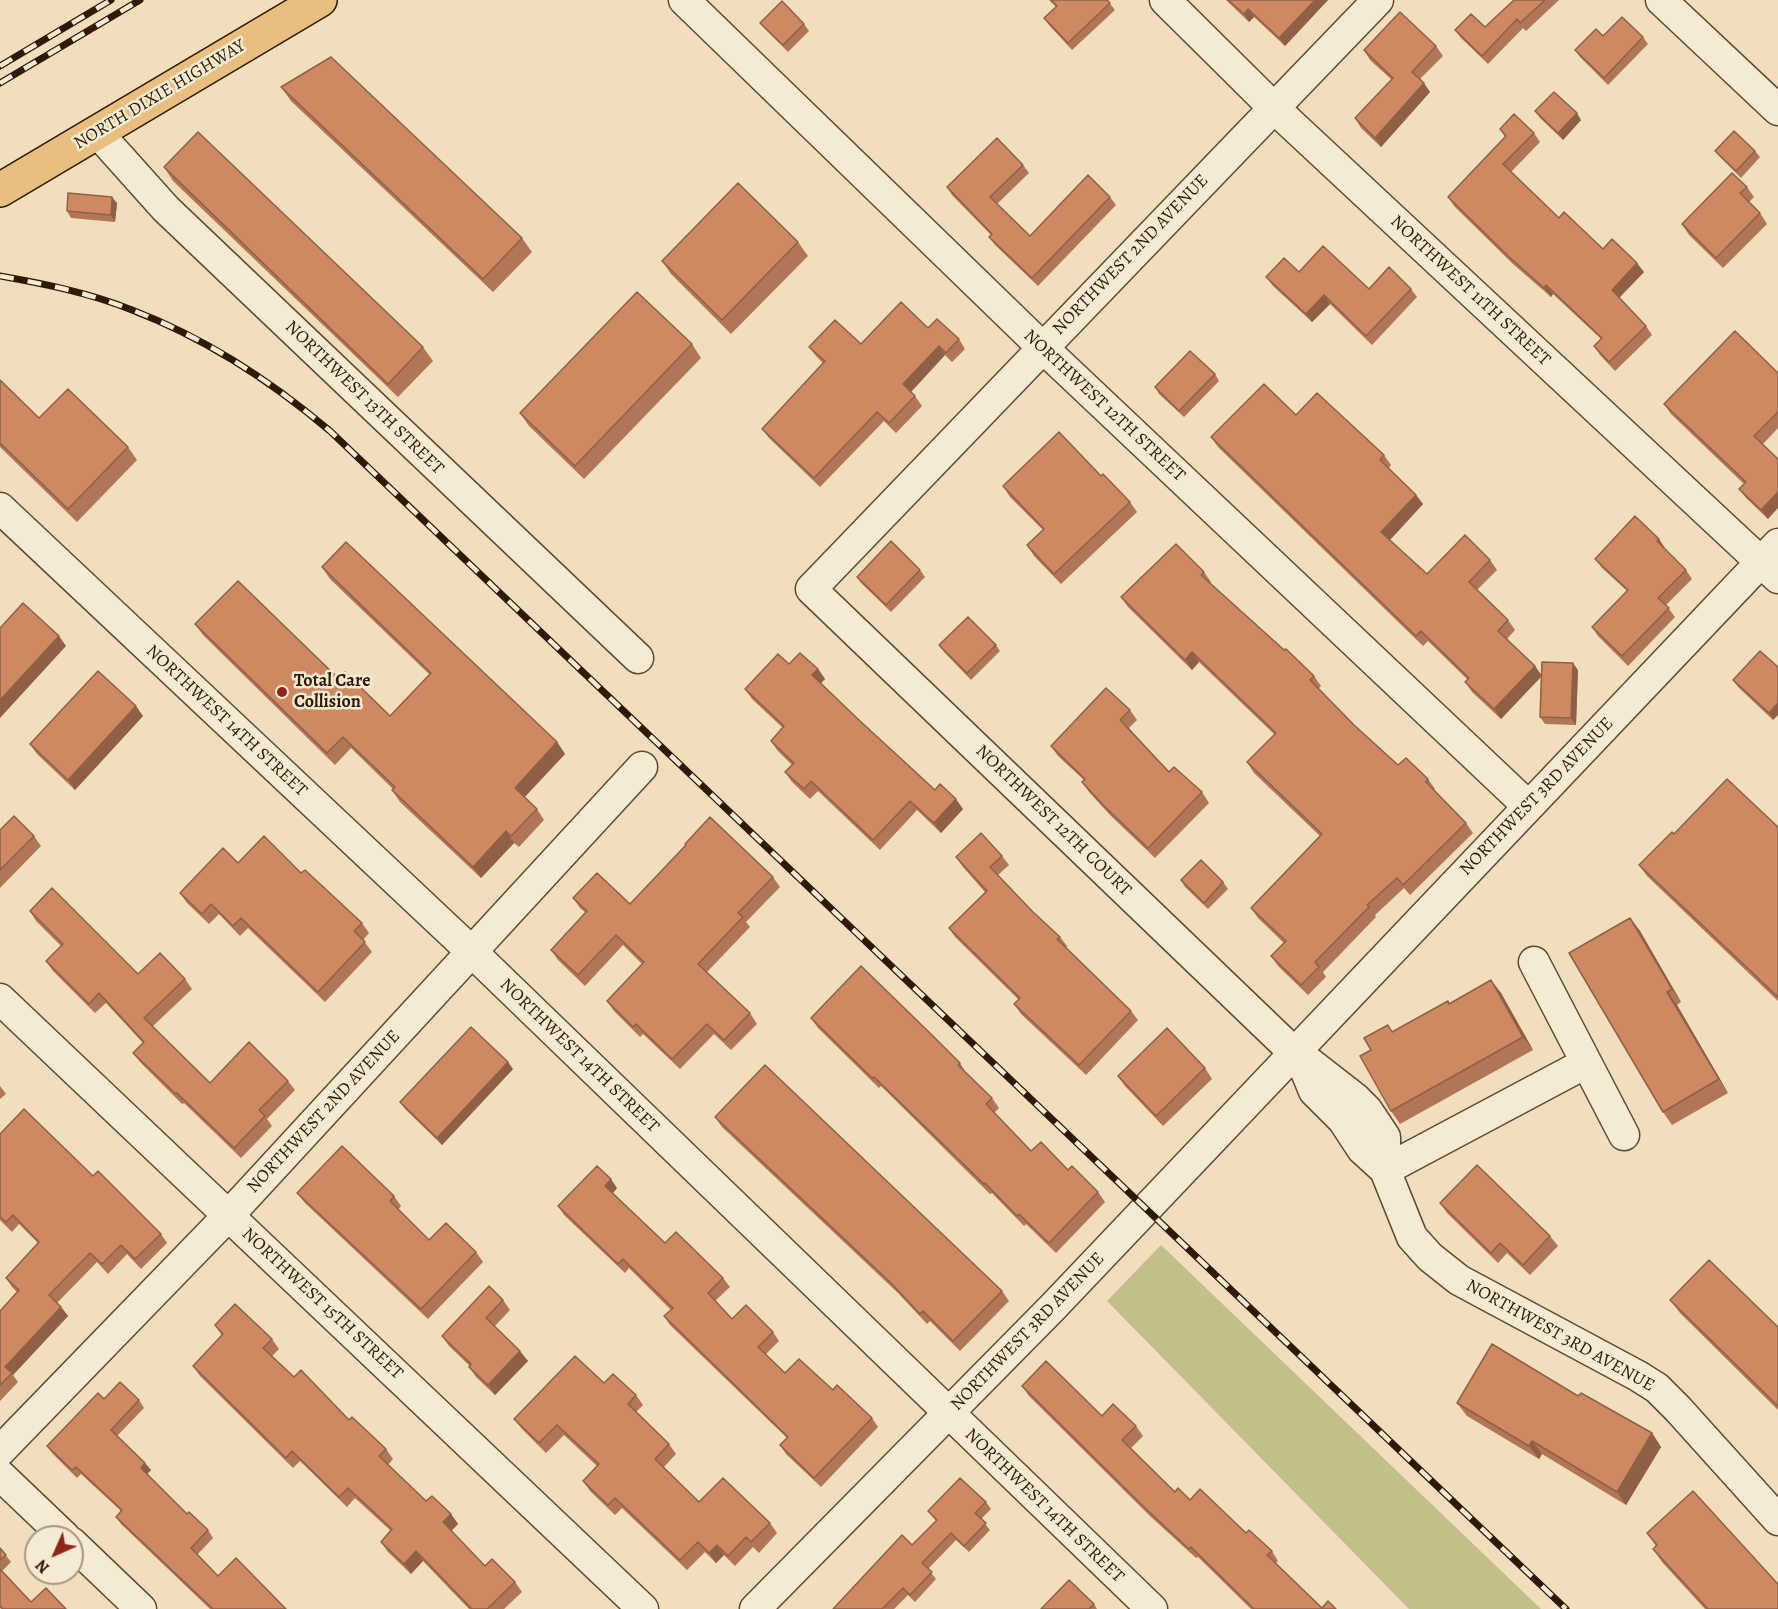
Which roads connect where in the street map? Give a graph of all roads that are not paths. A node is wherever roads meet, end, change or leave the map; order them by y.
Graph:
1 (320, 0) edge
2 (684, 0) edge
3 (1165, 0) edge
4 (1378, 0) edge
5 (1660, 0) edge
6 (1274, 108) junction
7 (1778, 111) edge
8 (97, 132) junction
9 (0, 190) edge
10 (1042, 347) junction
11 (0, 508) edge
12 (1772, 561) edge
13 (811, 589) joint
14 (638, 658) dead end
15 (642, 767) dead end
16 (1528, 806) junction
17 (472, 952) junction
18 (1534, 962) dead end
19 (0, 999) edge
20 (1298, 1051) junction
21 (1586, 1063) junction
22 (1624, 1135) dead end
23 (1384, 1170) junction
24 (228, 1216) junction
25 (948, 1414) junction
26 (0, 1451) edge
27 (0, 1475) edge
28 (1778, 1520) edge
29 (52, 1525) edge
30 (84, 1554) edge
31 (141, 1609) edge
32 (643, 1609) edge
33 (755, 1609) edge
34 (1152, 1609) edge

1 - 8 main road, NORTH DIXIE HIGHWAY
2 - 10 street, NORTHWEST 12TH STREET
3 - 6 street, NORTHWEST 11TH STREET
4 - 6 street, NORTHWEST 2ND AVENUE
5 - 7 street
6 - 10 street, NORTHWEST 2ND AVENUE
6 - 12 street, NORTHWEST 11TH STREET
8 - 9 main road, NORTH DIXIE HIGHWAY
8 - 14 street, NORTHWEST 13TH STREET
10 - 13 street, NORTHWEST 2ND AVENUE
10 - 16 street, NORTHWEST 12TH STREET
11 - 17 street, NORTHWEST 14TH STREET
12 - 16 street, NORTHWEST 3RD AVENUE
13 - 20 street, NORTHWEST 12TH COURT
15 - 17 street, NORTHWEST 2ND AVENUE
16 - 20 street, NORTHWEST 3RD AVENUE
17 - 24 street, NORTHWEST 2ND AVENUE
17 - 25 street, NORTHWEST 14TH STREET
18 - 21 street
19 - 24 street, NORTHWEST 15TH STREET
20 - 23 street, NORTHWEST 3RD AVENUE
20 - 25 street, NORTHWEST 3RD AVENUE
21 - 22 street
21 - 23 street
23 - 28 street, NORTHWEST 3RD AVENUE
24 - 26 street, NORTHWEST 2ND AVENUE
24 - 32 street, NORTHWEST 15TH STREET
25 - 33 street, NORTHWEST 3RD AVENUE
25 - 34 street, NORTHWEST 14TH STREET
27 - 29 street
30 - 31 street

